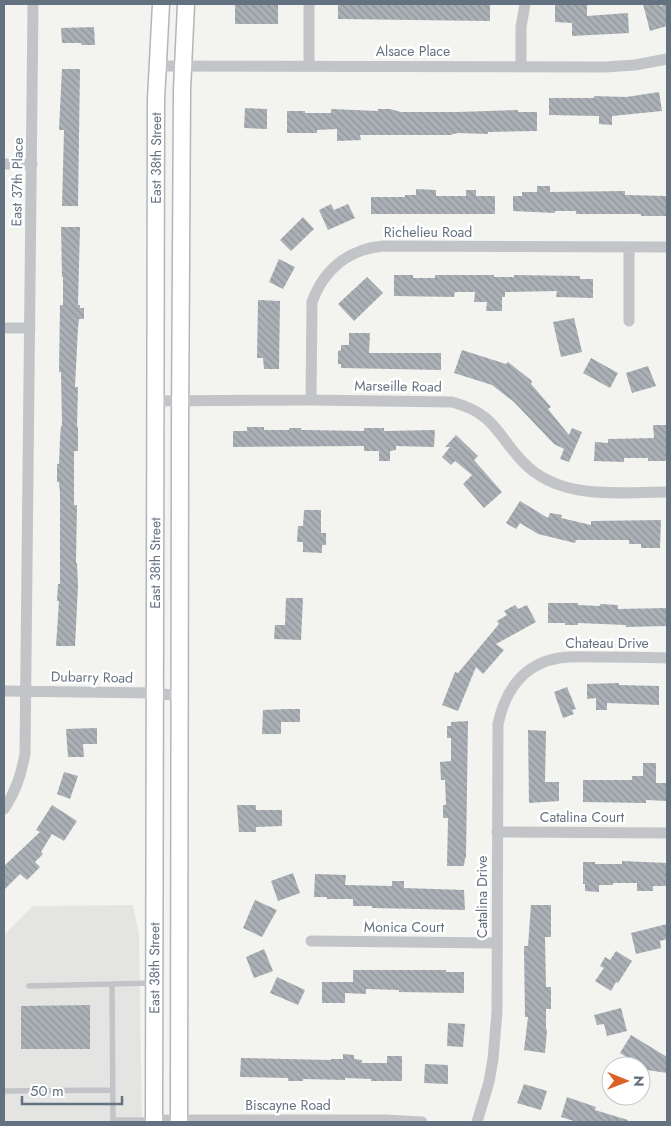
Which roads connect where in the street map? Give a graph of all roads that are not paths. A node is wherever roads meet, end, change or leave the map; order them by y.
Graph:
1 (33, 4) edge
2 (161, 4) edge
3 (186, 4) edge
4 (309, 4) edge
5 (525, 4) edge
6 (667, 59) edge
7 (184, 65) junction
8 (158, 66) junction
9 (309, 66) junction
10 (520, 67) junction
11 (4, 164) edge
12 (32, 164) junction
13 (629, 247) junction
14 (667, 247) edge
15 (629, 321) dead end
16 (4, 328) edge
17 (30, 328) junction
18 (311, 400) junction
19 (155, 401) junction
20 (180, 401) junction
21 (667, 492) edge
22 (667, 658) edge
23 (522, 676) joint
24 (4, 690) edge
25 (26, 690) junction
26 (155, 693) junction
27 (179, 696) junction
28 (4, 809) edge
29 (497, 832) junction
30 (667, 832) edge
31 (311, 941) dead end
32 (497, 943) junction
33 (155, 983) junction
34 (112, 984) junction
35 (29, 986) dead end
36 (113, 1090) junction
37 (4, 1091) edge
38 (113, 1121) edge
39 (154, 1121) edge
40 (179, 1121) edge
41 (422, 1122) edge
42 (477, 1122) edge

1 - 12 street, East 37th Place
2 - 8 main road, East 38th Street
3 - 7 main road, East 38th Street
4 - 9 street
5 - 10 street
6 - 10 street, Alsace Place
7 - 8 street, Alsace Place
7 - 9 street, Alsace Place
7 - 20 main road, East 38th Street
8 - 19 main road, East 38th Street
9 - 10 street, Alsace Place
11 - 12 street
12 - 17 street, East 37th Place
13 - 14 street, Richelieu Road
13 - 15 street
13 - 18 street, Richelieu Road
16 - 17 street
17 - 25 street, East 37th Place
18 - 20 street, Marseille Road
18 - 21 street, Marseille Road
19 - 20 street, Marseille Road
19 - 26 main road, East 38th Street
20 - 27 main road, East 38th Street
22 - 23 street, Chateau Drive
23 - 29 street, Catalina Drive
24 - 25 street, Dubarry Road
25 - 26 street, Dubarry Road
25 - 28 street, East 37th Place
26 - 27 street, Dubarry Road
26 - 33 main road, East 38th Street
27 - 40 main road, East 38th Street
29 - 30 street, Catalina Court
29 - 32 street, Catalina Drive
31 - 32 street, Monica Court
32 - 42 street, Catalina Drive
33 - 34 lane
33 - 39 main road, East 38th Street
34 - 35 lane
34 - 36 lane
36 - 37 lane
36 - 38 lane
38 - 39 lane
39 - 40 street, Biscayne Road
40 - 41 street, Biscayne Road

